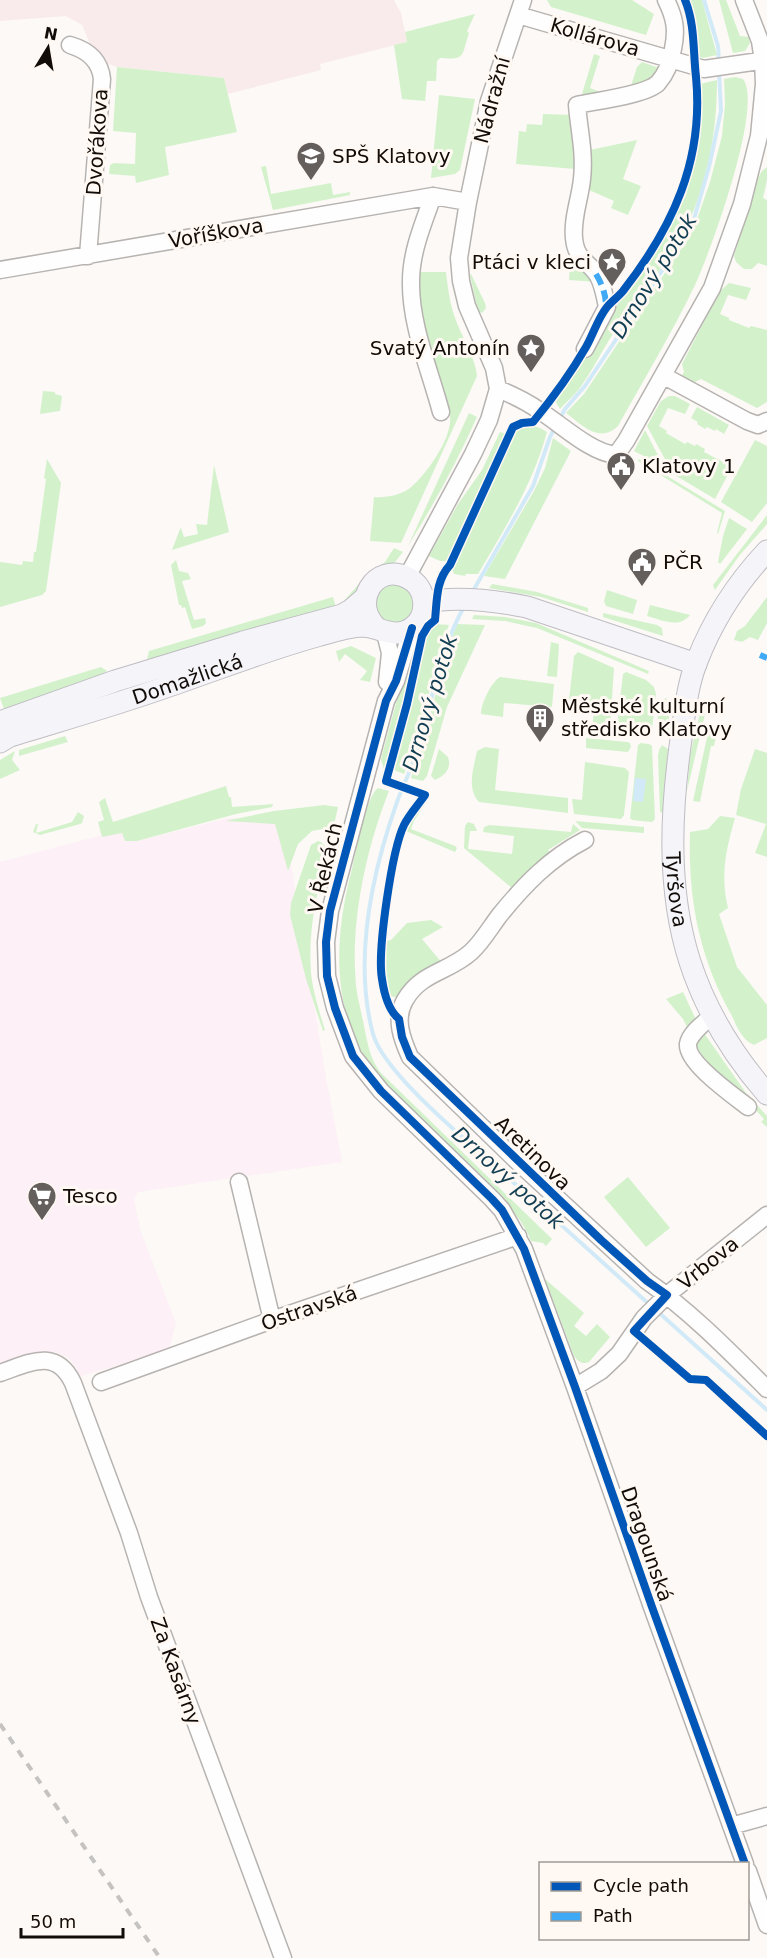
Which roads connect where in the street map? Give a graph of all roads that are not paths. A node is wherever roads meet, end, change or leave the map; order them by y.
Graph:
1 (666, 0) edge
2 (744, 0) edge
3 (520, 7) edge
4 (70, 45) dead end
5 (671, 59) junction
6 (765, 60) edge
7 (433, 196) junction
8 (468, 202) junction
9 (88, 256) junction
10 (0, 270) edge
11 (585, 349) dead end
12 (664, 376) junction
13 (498, 389) junction
14 (441, 412) dead end
15 (762, 423) edge
16 (767, 551) edge
17 (407, 577) junction
18 (365, 598) junction
19 (424, 602) junction
20 (412, 628) junction
21 (381, 631) junction
22 (696, 664) junction
23 (386, 701) junction
24 (0, 722) edge
25 (0, 742) edge
26 (585, 840) dead end
27 (712, 1016) junction
28 (767, 1094) edge
29 (748, 1107) dead end
30 (239, 1182) dead end
31 (767, 1215) edge
32 (518, 1236) junction
33 (665, 1298) junction
34 (272, 1320) junction
35 (0, 1373) edge
36 (101, 1382) dead end
37 (575, 1387) junction
38 (767, 1389) edge
39 (767, 1816) edge
40 (731, 1826) junction
41 (745, 1862) edge
42 (749, 1876) edge
43 (767, 1925) edge
44 (283, 1958) edge

1 - 5 street
2 - 6 street
3 - 5 street, Kollárova
3 - 8 street, Nádražní
4 - 9 street, Dvořákova
5 - 6 street, Kollárova
5 - 11 street
6 - 12 street
7 - 8 street, Voříškova
7 - 9 street, Voříškova
7 - 14 street
8 - 13 street, Nádražní
9 - 10 street, Voříškova
12 - 13 street
12 - 15 street
13 - 17 street
16 - 22 main road, Tyršova
17 - 18 main road, Domažlická
17 - 19 main road
18 - 21 main road
18 - 24 main road, Domažlická
19 - 20 main road
19 - 22 main road
20 - 21 main road, Domažlická
20 - 23 street, V Řekách
21 - 23 street, V Řekách
21 - 25 main road, Domažlická
22 - 27 main road, Tyršova
23 - 32 street, V Řekách
26 - 33 street, Aretinova
27 - 28 main road, Tyršova
27 - 29 street
30 - 34 street
31 - 33 street, Vrbova
32 - 34 street, Ostravská
32 - 37 street, Dragounská
33 - 37 street, Vrbova
33 - 38 street, Aretinova
34 - 36 street, Ostravská
35 - 44 street, Za Kasárny
37 - 40 street, Dragounská
39 - 40 street
40 - 41 street, Dragounská
42 - 43 street

